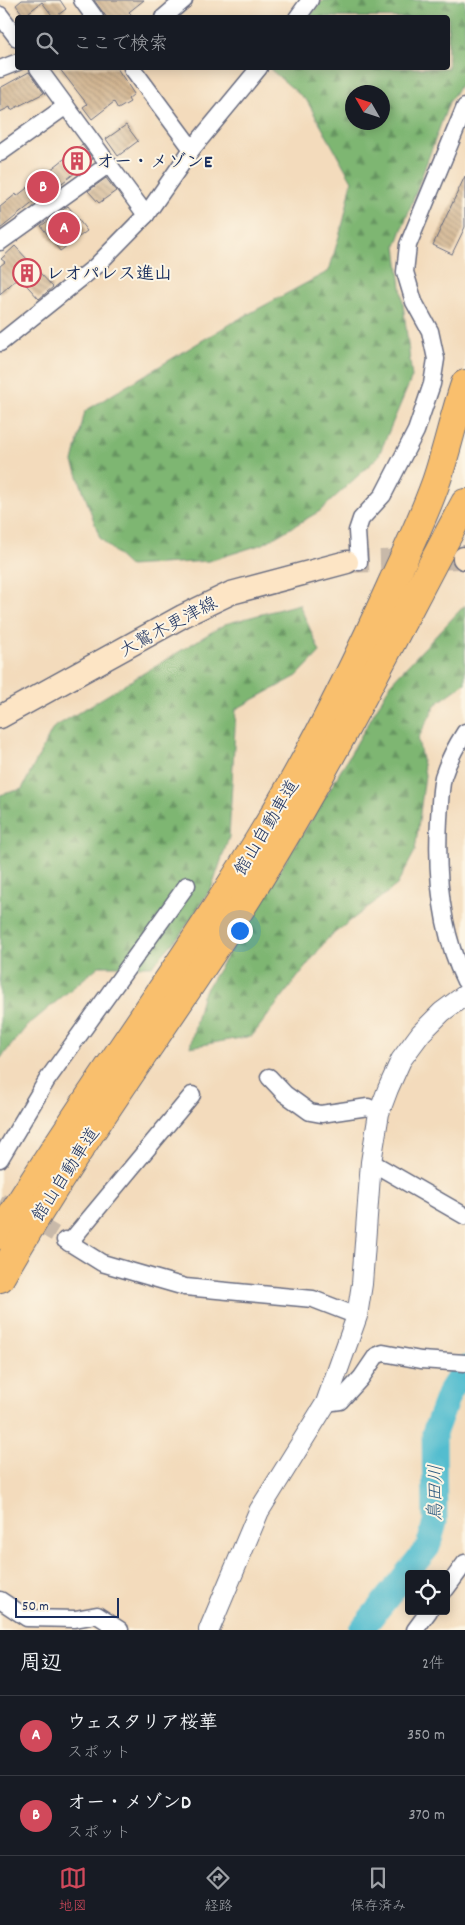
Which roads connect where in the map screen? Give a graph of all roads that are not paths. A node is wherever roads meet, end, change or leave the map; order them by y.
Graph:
1 (82, 0) edge
2 (184, 0) edge
3 (310, 0) edge
4 (0, 15) edge
5 (93, 15) edge
6 (166, 15) edge
7 (299, 15) edge
8 (15, 35) edge
9 (15, 63) edge
10 (0, 69) edge
11 (39, 70) edge
12 (133, 70) edge
13 (258, 70) edge
14 (66, 106) junction
15 (465, 107) edge
16 (192, 149) junction
17 (0, 153) edge
18 (109, 164) junction
19 (146, 215) junction
20 (0, 242) edge
21 (0, 343) edge
22 (465, 384) edge
23 (465, 503) edge
24 (353, 562) joint
25 (0, 717) edge
26 (465, 732) edge
27 (187, 885) dead end
28 (465, 981) edge
29 (465, 995) edge
30 (269, 1077) dead end
31 (192, 1095) dead end
32 (379, 1113) junction
33 (0, 1159) edge
34 (371, 1162) junction
35 (465, 1216) edge
36 (0, 1235) edge
37 (0, 1278) edge
38 (357, 1316) junction
39 (465, 1363) edge
40 (326, 1404) junction
41 (465, 1563) edge
42 (450, 1584) edge
43 (0, 1600) edge
44 (426, 1615) edge
45 (120, 1630) edge
46 (209, 1630) edge
47 (415, 1630) edge

1 - 5 street
2 - 6 street
3 - 7 street
4 - 8 street
9 - 10 street
11 - 14 street
12 - 16 street
13 - 16 street
14 - 17 street
14 - 18 street
15 - 24 street
16 - 19 street
18 - 19 street
18 - 20 street
19 - 21 street
22 - 36 highway, 館山自動車道
23 - 37 highway, 館山自動車道
24 - 25 main road, 大鷲木更津線
26 - 28 street
27 - 33 street
29 - 32 street
30 - 32 street
31 - 38 street
32 - 34 street
34 - 35 street
34 - 38 street
38 - 40 street
39 - 40 street
40 - 46 street
41 - 42 street
43 - 45 street
44 - 47 street

